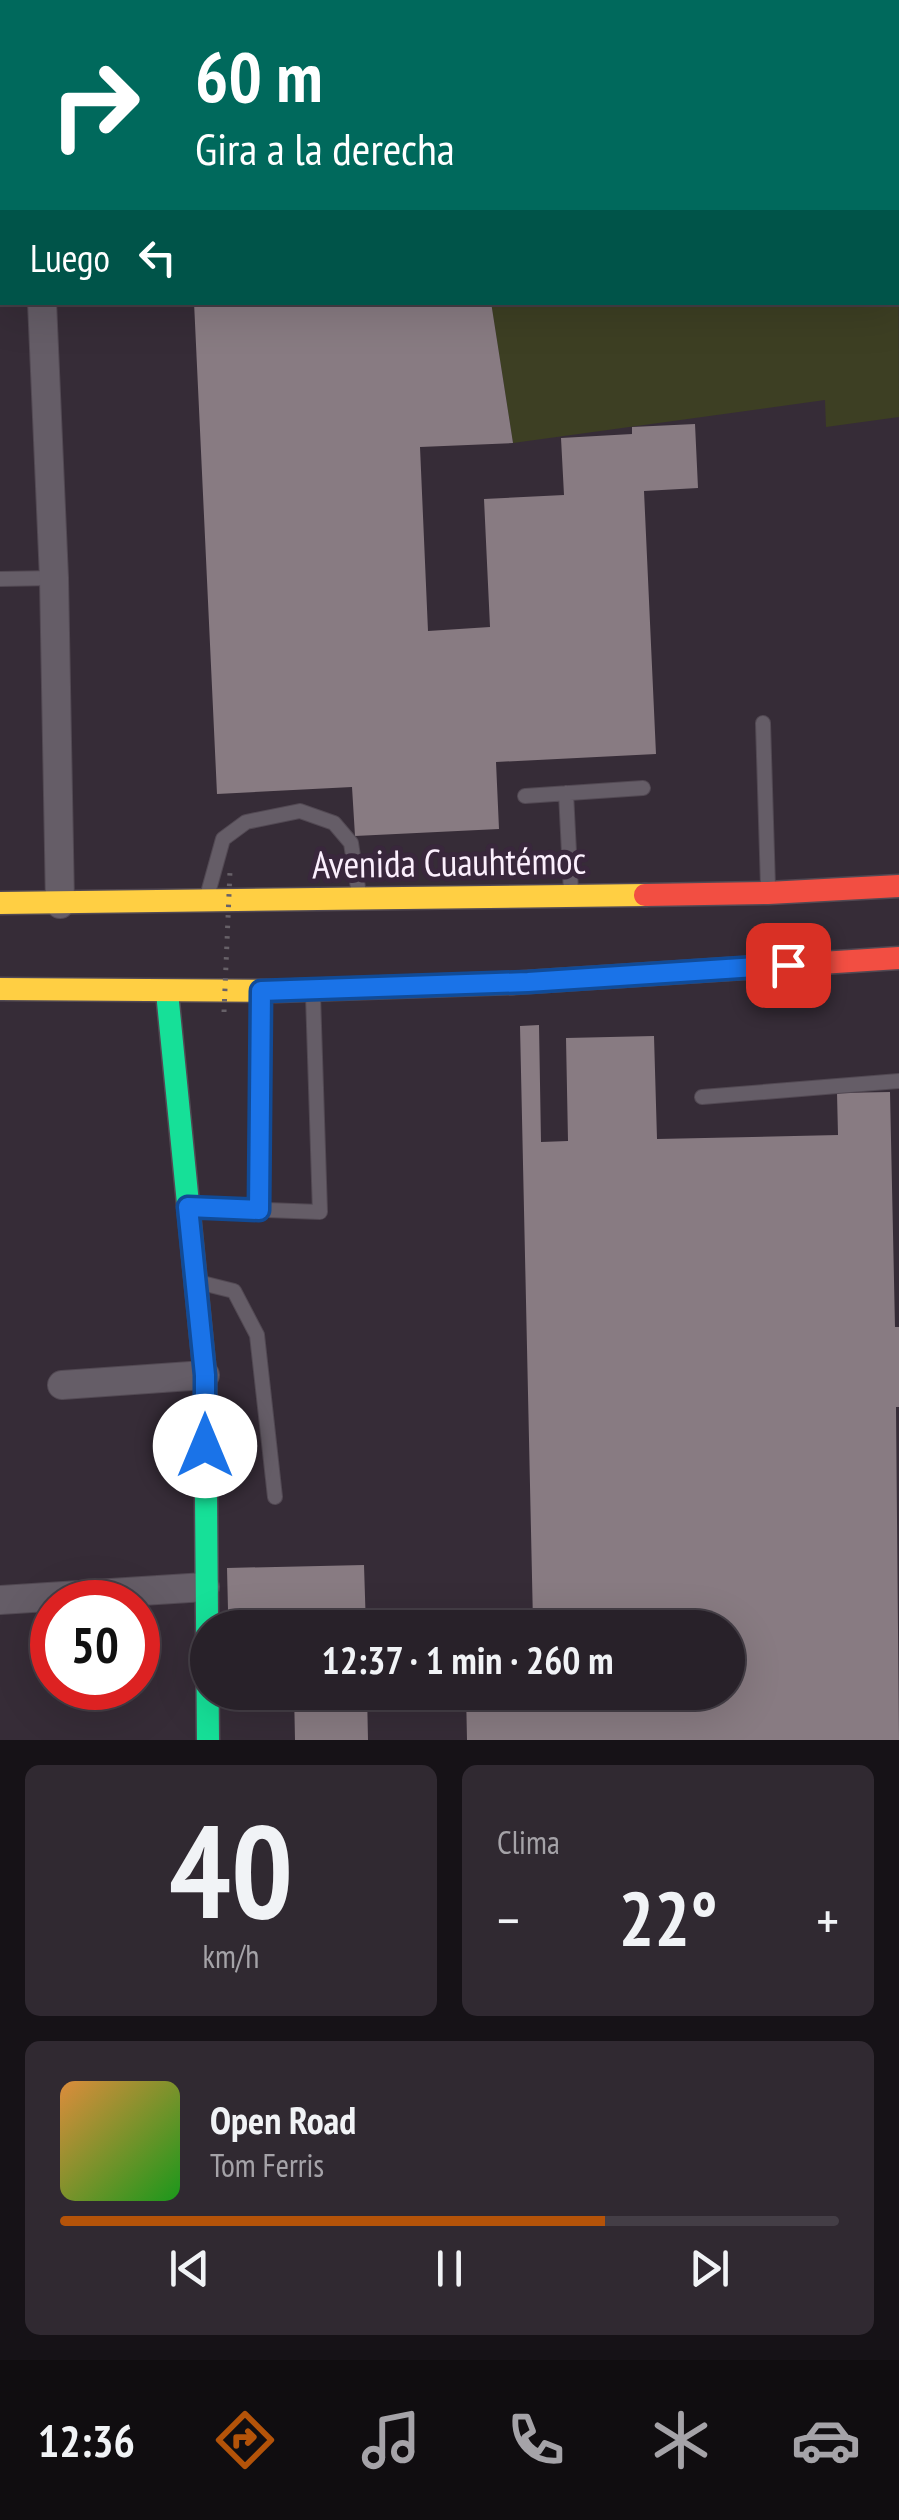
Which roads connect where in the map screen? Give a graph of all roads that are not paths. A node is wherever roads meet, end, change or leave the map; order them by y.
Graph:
1 (42, 305) edge
2 (54, 578) junction
3 (0, 579) edge
4 (763, 723) dead end
5 (643, 788) dead end
6 (566, 793) junction
7 (525, 796) dead end
8 (899, 886) edge
9 (768, 893) junction
10 (571, 896) junction
11 (360, 899) junction
12 (206, 901) junction
13 (0, 903) edge
14 (60, 904) junction
15 (899, 958) edge
16 (313, 988) junction
17 (0, 990) edge
18 (261, 991) junction
19 (167, 992) junction
20 (899, 1081) edge
21 (702, 1097) dead end
22 (188, 1207) junction
23 (259, 1210) junction
24 (196, 1283) junction
25 (205, 1375) junction
26 (62, 1385) dead end
27 (274, 1498) dead end
28 (205, 1587) junction
29 (0, 1600) edge
30 (208, 1740) edge

1 - 2 street
2 - 3 lane
2 - 14 street
4 - 9 lane
5 - 6 lane
6 - 7 lane
6 - 10 lane
8 - 9 main road, Avenida Cuauhtémoc
9 - 10 main road, Avenida Cuauhtémoc
10 - 11 main road, Avenida Cuauhtémoc
11 - 12 main road, Avenida Cuauhtémoc
11 - 12 lane
12 - 14 main road, Avenida Cuauhtémoc
13 - 14 main road, Avenida Cuauhtémoc
15 - 16 main road
16 - 18 main road
16 - 23 lane
17 - 19 main road
18 - 19 main road
18 - 23 lane
19 - 22 main road
20 - 21 lane
22 - 23 lane
22 - 24 main road
24 - 25 main road
24 - 27 lane
25 - 26 street
25 - 28 main road
28 - 29 street
28 - 30 main road

